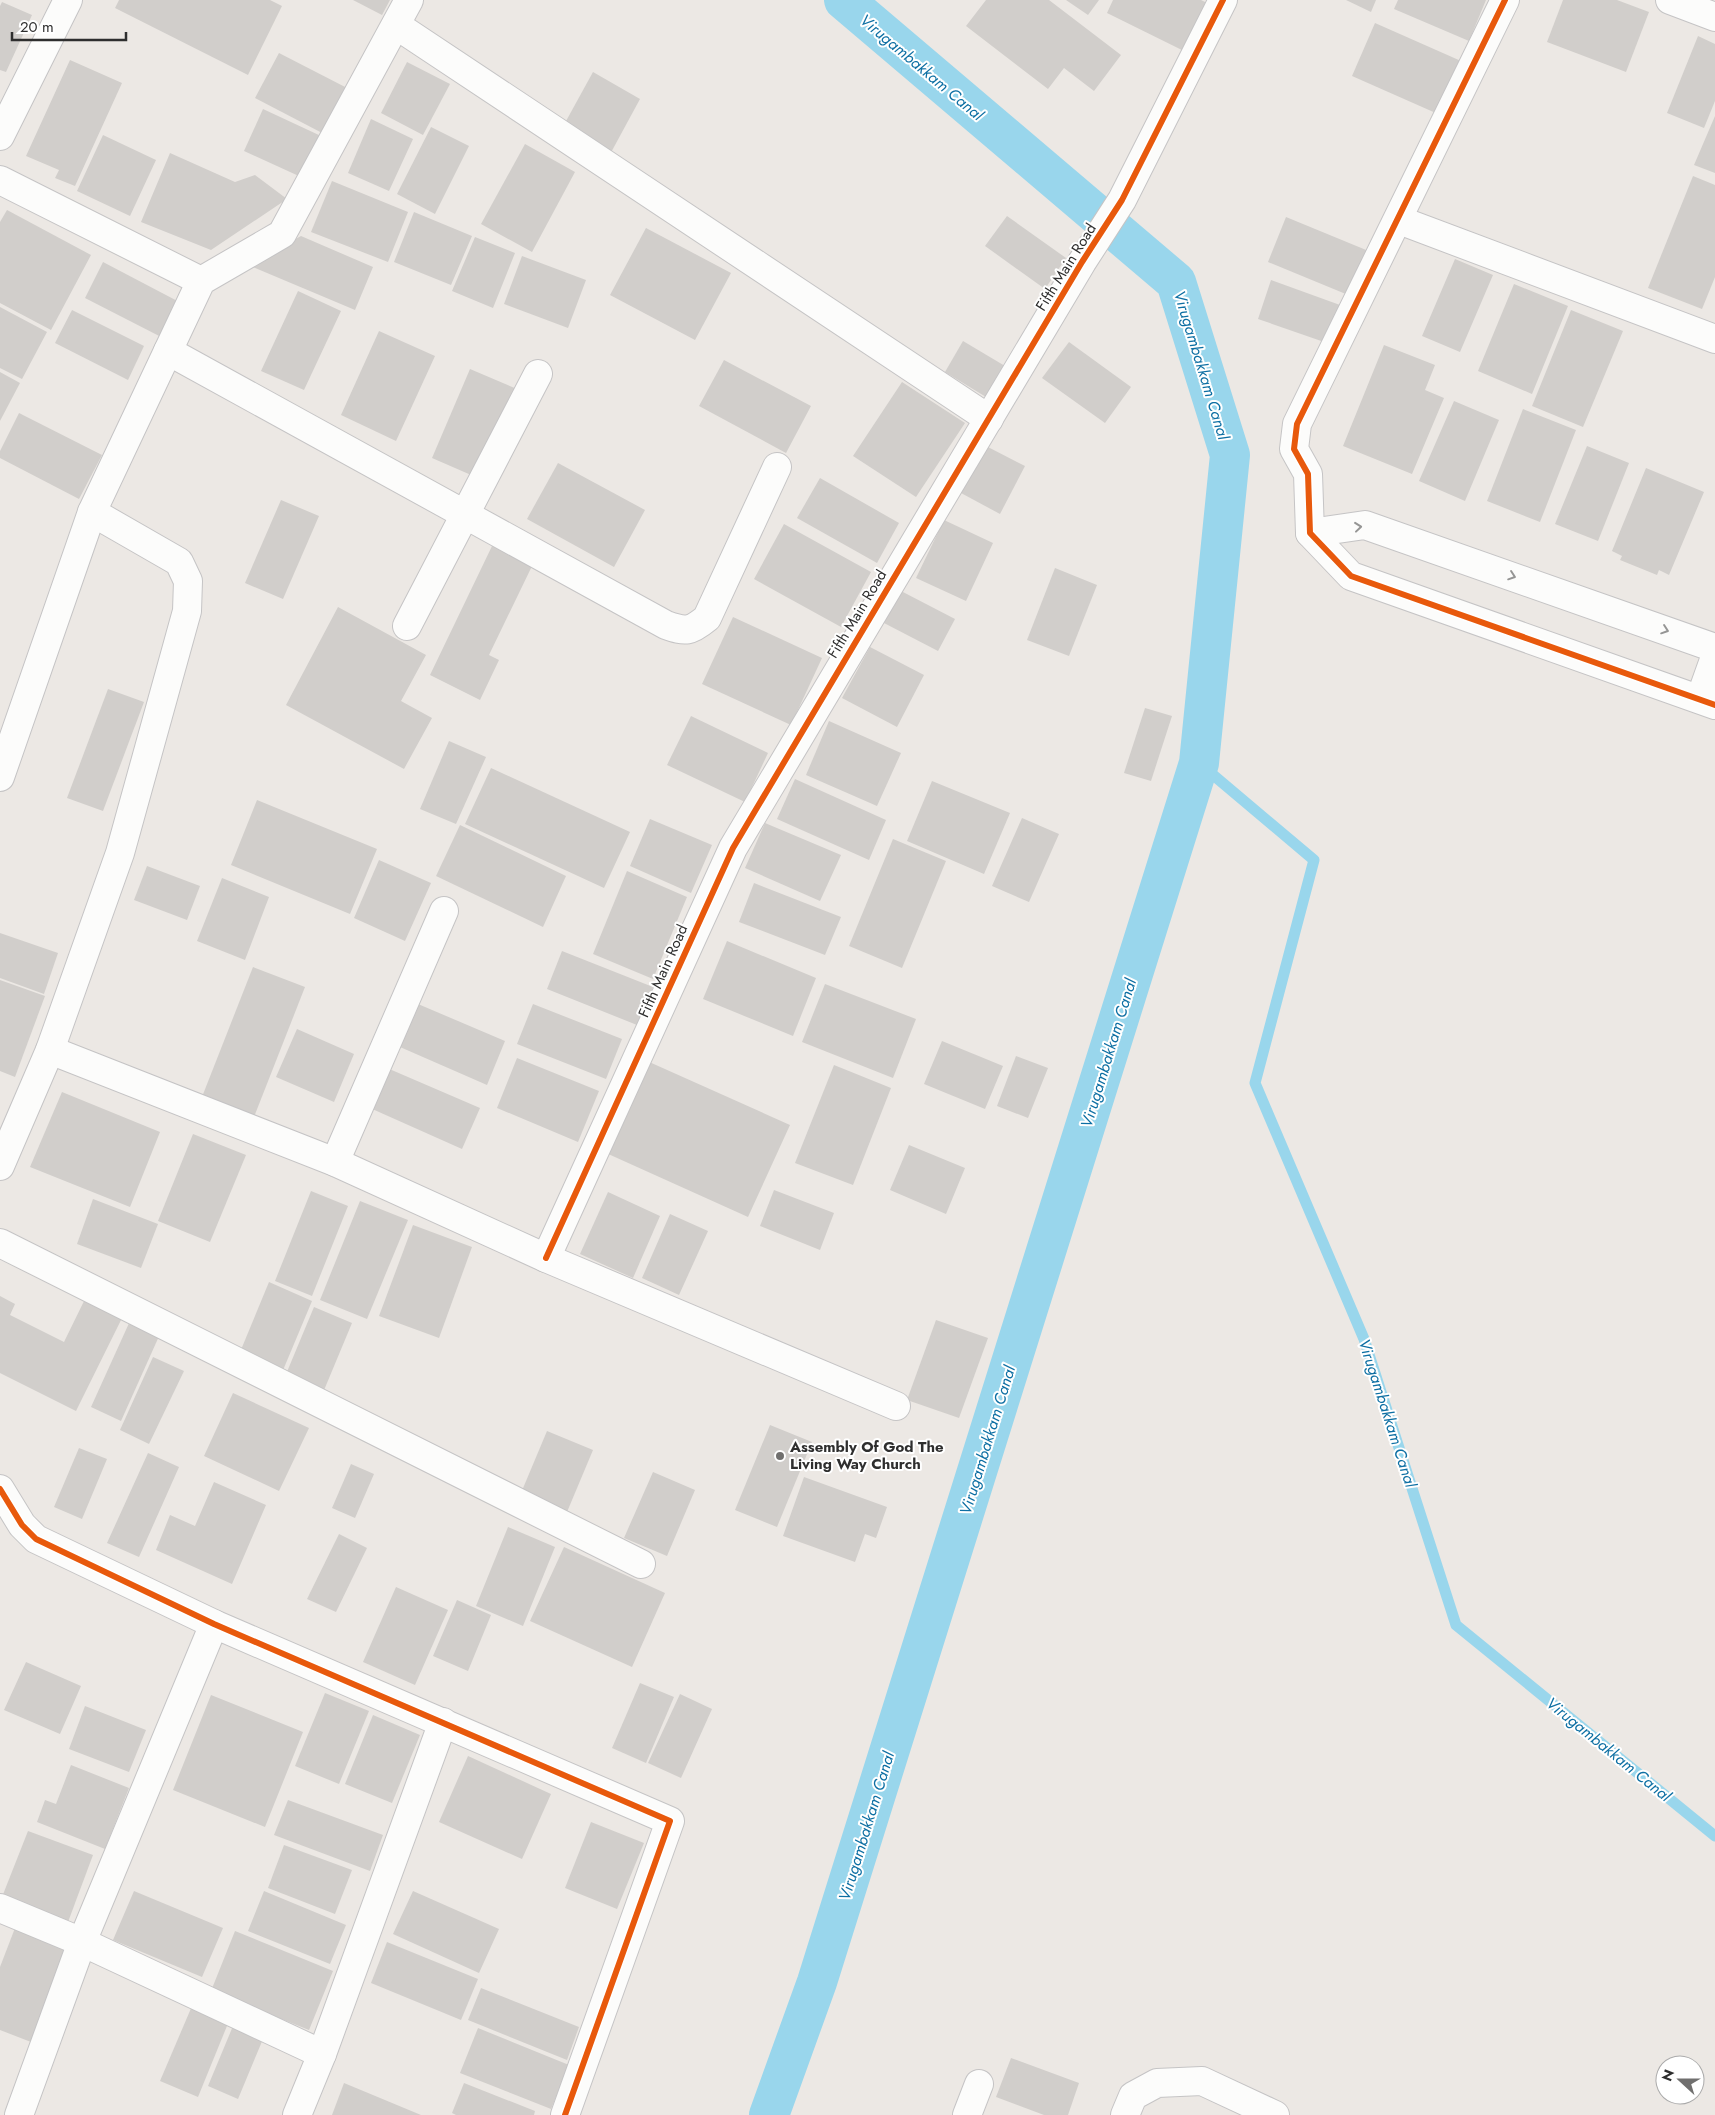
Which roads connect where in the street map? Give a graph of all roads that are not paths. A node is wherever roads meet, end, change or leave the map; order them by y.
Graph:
1 (68, 0) edge
2 (409, 0) edge
3 (1223, 0) edge
4 (1505, 0) edge
5 (1670, 0) edge
6 (1715, 17) edge
7 (396, 25) junction
8 (0, 136) edge
9 (0, 180) edge
10 (1399, 220) junction
11 (201, 281) junction
12 (1715, 339) edge
13 (168, 351) junction
14 (538, 374) dead end
15 (989, 419) junction
16 (777, 467) dead end
17 (92, 512) junction
18 (465, 515) junction
19 (1310, 534) junction
20 (407, 626) dead end
21 (1715, 648) edge
22 (1715, 657) edge
23 (1708, 702) edge
24 (0, 777) edge
25 (444, 911) dead end
26 (50, 1050) junction
27 (335, 1162) junction
28 (0, 1166) edge
29 (0, 1242) edge
30 (546, 1258) junction
31 (896, 1406) dead end
32 (0, 1488) edge
33 (641, 1564) dead end
34 (214, 1624) junction
35 (443, 1722) junction
36 (0, 1908) edge
37 (82, 1942) junction
38 (322, 2054) junction
39 (979, 2084) dead end
40 (18, 2115) edge
41 (297, 2115) edge
42 (565, 2115) edge
43 (967, 2115) edge
44 (1125, 2115) edge
45 (1275, 2115) edge

1 - 8 street
2 - 7 street
3 - 15 street, Fifth Main Road
4 - 10 street
5 - 6 street
7 - 11 street
7 - 15 street
9 - 11 street
10 - 12 street
10 - 19 street
11 - 13 street
13 - 17 street
13 - 18 street
14 - 18 street
15 - 30 street, Fifth Main Road
16 - 18 street
17 - 24 street
17 - 26 street
18 - 20 street
19 -> 21 street
19 - 23 street
22 - 23 street
25 - 27 street
26 - 27 street
26 - 28 street
27 - 30 street
29 - 33 street
30 - 31 street
32 - 34 street
34 - 35 street
34 - 37 street
35 - 38 street
35 - 42 street
36 - 37 street
37 - 38 street
37 - 40 street
38 - 41 street
39 - 43 street
44 - 45 street

